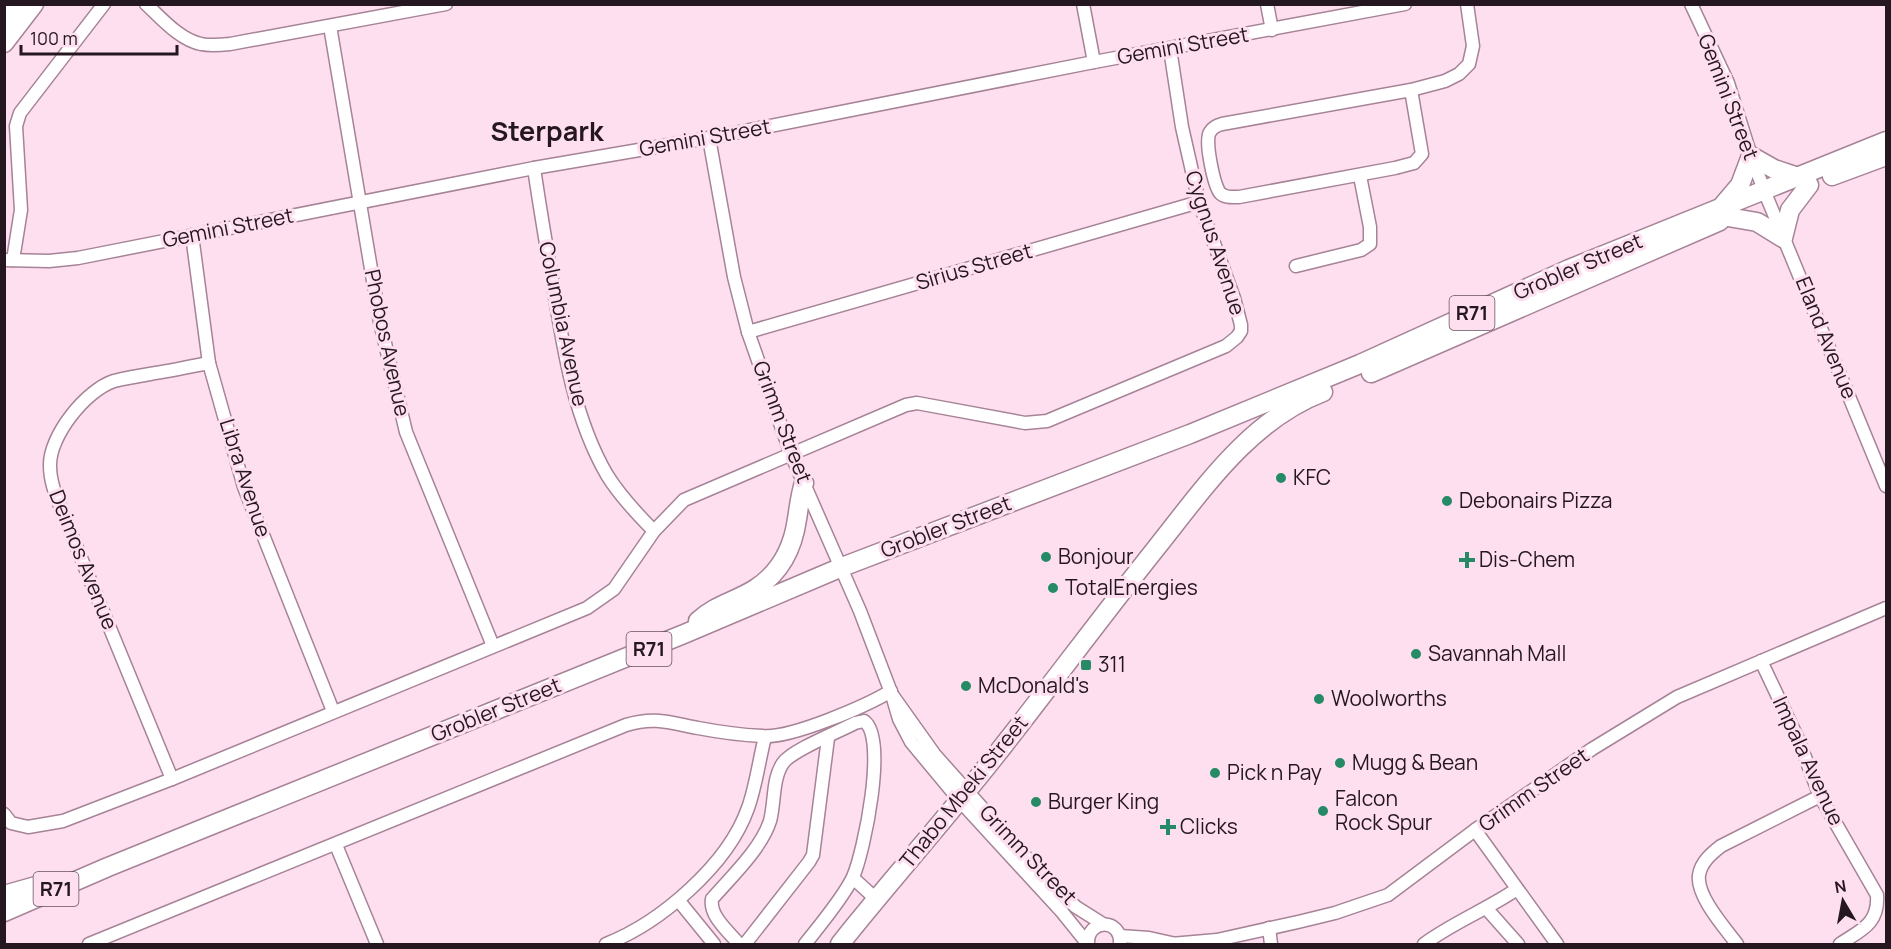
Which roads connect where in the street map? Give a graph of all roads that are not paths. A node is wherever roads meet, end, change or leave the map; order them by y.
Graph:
1 (16, 4) edge
2 (34, 4) edge
3 (104, 4) edge
4 (146, 4) edge
5 (446, 4) edge
6 (1083, 4) edge
7 (1267, 4) edge
8 (1405, 4) edge
9 (1467, 4) edge
10 (1691, 4) edge
11 (4, 19) edge
12 (330, 26) junction
13 (1272, 30) junction
14 (4, 43) edge
15 (1170, 49) junction
16 (1094, 62) junction
17 (1411, 90) junction
18 (709, 138) junction
19 (1887, 141) edge
20 (1751, 156) junction
21 (1887, 156) edge
22 (534, 168) junction
23 (1360, 176) junction
24 (1804, 181) junction
25 (1766, 195) junction
26 (361, 202) junction
27 (1199, 202) junction
28 (1725, 212) junction
29 (192, 235) junction
30 (1783, 238) junction
31 (9, 260) edge
32 (1296, 266) dead end
33 (748, 332) junction
34 (1375, 358) junction
35 (209, 363) junction
36 (1303, 400) junction
37 (1190, 434) junction
38 (791, 454) junction
39 (1883, 467) edge
40 (804, 483) junction
41 (1887, 486) edge
42 (654, 531) junction
43 (842, 567) junction
44 (1887, 608) edge
45 (684, 634) junction
46 (492, 646) junction
47 (1761, 661) junction
48 (892, 693) junction
49 (333, 711) junction
50 (765, 737) junction
51 (828, 738) junction
52 (172, 779) junction
53 (1820, 796) junction
54 (963, 797) junction
55 (5, 814) edge
56 (1475, 830) junction
57 (336, 845) junction
58 (108, 867) junction
59 (853, 878) junction
60 (1517, 889) junction
61 (4, 896) edge
62 (876, 899) junction
63 (679, 901) junction
64 (1486, 908) junction
65 (4, 912) edge
66 (1103, 924) junction
67 (1269, 928) junction
68 (1120, 940) edge
69 (1087, 944) edge
70 (1176, 944) edge
71 (89, 945) edge
72 (378, 945) edge
73 (606, 945) edge
74 (714, 945) edge
75 (739, 945) edge
76 (745, 945) edge
77 (805, 945) edge
78 (840, 945) edge
79 (1171, 945) edge
80 (1271, 945) edge
81 (1424, 945) edge
82 (1518, 945) edge
83 (1557, 945) edge
84 (1737, 945) edge
85 (1840, 945) edge

1 - 11 main road
2 - 14 main road
3 - 31 street
4 - 12 street
5 - 12 street
6 - 16 street
7 - 13 street
8 - 13 street, Gemini Street
9 - 17 street
10 - 20 street, Gemini Street
12 - 26 street, Phobos Avenue
13 - 15 street, Gemini Street
15 - 16 street, Gemini Street
15 - 27 street, Cygnus Avenue
16 - 18 street, Gemini Street
17 - 23 street
17 - 23 street
18 - 22 street, Gemini Street
18 - 33 street, Grimm Street
19 - 24 main road, Grobler Street / R71
20 - 24 main road
20 - 25 street, Gemini Street
20 - 28 main road
21 - 24 main road, Grobler Street / R71
22 - 26 street, Gemini Street
22 - 42 street, Columbia Avenue
23 - 32 street
24 - 25 main road, Grobler Street / R71
24 - 30 main road
25 - 28 main road, Grobler Street / R71
25 - 30 street, Eland Avenue
26 - 29 street, Gemini Street
26 - 46 street, Phobos Avenue
27 - 33 street, Sirius Street
27 - 38 street, Cygnus Avenue
28 - 30 main road
28 - 34 main road, Grobler Street / R71
28 - 36 main road, Grobler Street / R71
29 - 31 street, Gemini Street
29 - 35 street, Libra Avenue
30 - 39 street, Eland Avenue
33 - 38 street, Grimm Street
34 - 36 main road
34 - 37 main road, Grobler Street / R71
35 - 49 street, Libra Avenue
35 - 52 street, Deimos Avenue
36 - 37 main road
36 - 54 main road, Thabo Mbeki Street / R71
37 - 43 main road, Grobler Street / R71
38 - 40 street, Grimm Street
38 - 42 street
39 - 41 street, Eland Avenue
40 - 43 street, Grimm Street
40 - 45 main road
42 - 46 street
43 - 45 main road, Grobler Street / R71
43 - 48 street, Grimm Street
44 - 47 street, Grimm Street
45 - 58 main road, Grobler Street / R71
46 - 49 street
47 - 53 street, Impala Avenue
47 - 56 street, Grimm Street
48 - 50 street
48 - 54 street, Grimm Street
49 - 52 street
50 - 57 street
50 - 63 street
51 - 59 street
51 - 75 street
51 - 76 street
52 - 55 street
53 - 84 street
53 - 85 street, Impala Avenue
54 - 62 main road, Thabo Mbeki Street / R71
54 - 66 street, Grimm Street
54 - 69 street, Grimm Street
56 - 60 street
56 - 67 street, Grimm Street
57 - 71 street
57 - 72 street
58 - 61 main road
58 - 65 main road, Grobler Street / R71
59 - 62 street
59 - 77 street
60 - 64 street
60 - 83 street
62 - 78 main road, Thabo Mbeki Street / R71
63 - 73 street
63 - 74 street
64 - 81 street
64 - 82 street
66 - 68 street, Grimm Street
66 - 69 street
67 - 70 street, Grimm Street
67 - 80 street
68 - 70 street, Grimm Street
70 - 79 street, Grimm Street

